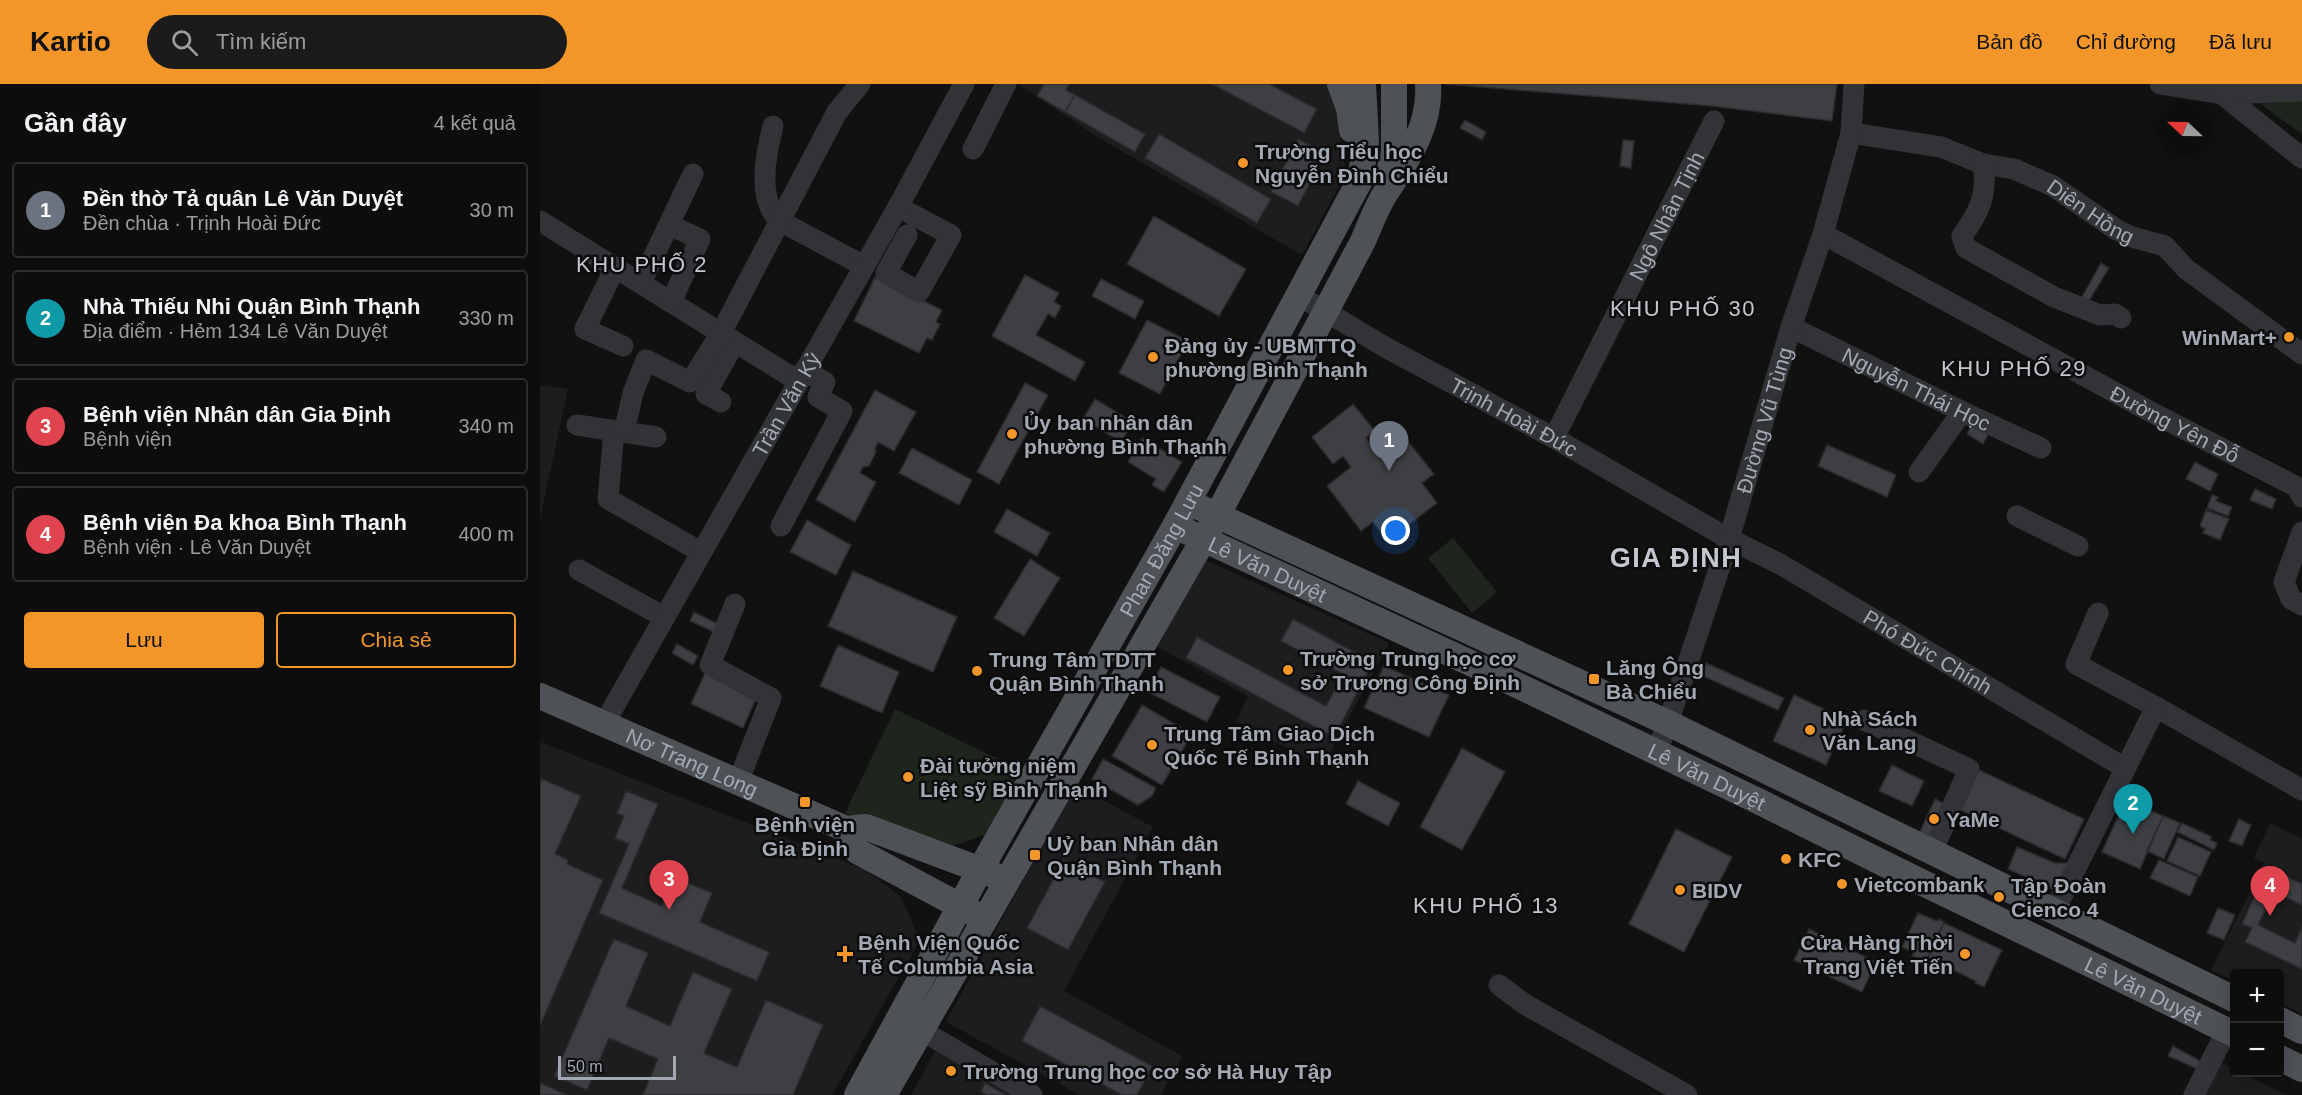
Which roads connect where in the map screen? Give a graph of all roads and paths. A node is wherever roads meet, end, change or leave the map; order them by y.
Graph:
1 (860, 84) edge
2 (964, 84) edge
3 (1006, 84) edge
4 (1341, 84) edge
5 (1362, 84) edge
6 (1394, 84) edge
7 (1428, 84) edge
8 (1854, 84) edge
9 (2160, 84) edge
10 (2302, 91) edge
11 (2223, 94) junction
12 (1714, 122) dead end
13 (772, 126) dead end
14 (1851, 133) junction
15 (973, 149) dead end
16 (2302, 158) edge
17 (1983, 164) junction
18 (693, 174) dead end
19 (1360, 180) junction
20 (1384, 196) junction
21 (898, 207) junction
22 (540, 221) edge
23 (780, 221) junction
24 (669, 225) junction
25 (1823, 234) junction
26 (907, 235) dead end
27 (864, 266) junction
28 (615, 268) junction
29 (641, 283) junction
30 (1298, 295) junction
31 (672, 302) junction
32 (1325, 311) junction
33 (2121, 318) dead end
34 (1791, 327) junction
35 (728, 337) junction
36 (623, 346) dead end
37 (2302, 354) edge
38 (801, 376) junction
39 (721, 402) dead end
40 (1962, 412) junction
41 (578, 425) dead end
42 (619, 432) junction
43 (656, 437) dead end
44 (1554, 438) junction
45 (2041, 448) dead end
46 (1919, 472) dead end
47 (2302, 497) edge
48 (1188, 502) junction
49 (1217, 516) junction
50 (2017, 516) dead end
51 (781, 526) dead end
52 (1175, 526) junction
53 (2302, 532) edge
54 (1729, 539) junction
55 (1203, 540) junction
56 (2078, 546) dead end
57 (701, 552) junction
58 (579, 570) dead end
59 (735, 604) dead end
60 (2302, 605) edge
61 (2098, 613) dead end
62 (664, 617) junction
63 (1527, 657) junction
64 (1514, 684) junction
65 (540, 696) edge
66 (2156, 707) junction
67 (1864, 720) dead end
68 (1668, 723) junction
69 (603, 724) junction
70 (1656, 753) junction
71 (2125, 768) junction
72 (738, 782) junction
73 (2302, 790) edge
74 (846, 829) junction
75 (1932, 852) junction
76 (980, 870) junction
77 (1008, 881) junction
78 (961, 906) junction
79 (2054, 912) junction
80 (986, 920) junction
81 (1499, 985) dead end
82 (2230, 997) edge
83 (2284, 1022) edge
84 (921, 1030) junction
85 (2302, 1031) edge
86 (2230, 1032) edge
87 (872, 1092) edge
88 (1032, 1095) edge
89 (1687, 1095) edge
90 (2194, 1095) edge

1 - 23 street
2 - 21 street, Trần Văn Kỷ
3 - 15 street
4 - 19 main road
5 - 19 main road, Phan Đăng Lưu
6 - 20 main road, Phan Đăng Lưu
7 - 20 main road, Phan Đăng Lưu
8 - 14 street, Đường Vũ Tùng
9 - 11 street
10 - 11 street
11 - 16 street
12 - 44 street, Ngô Nhân Tịnh
13 - 23 street
14 - 17 street, Diên Hồng
14 - 25 street, Đường Vũ Tùng
17 - 33 street
17 - 37 street, Diên Hồng
18 - 24 street
19 - 30 main road, Phan Đăng Lưu
20 - 32 main road, Phan Đăng Lưu
21 - 26 street
21 - 27 street, Trần Văn Kỷ
22 - 28 street
23 - 27 street
23 - 35 street
24 - 29 street
24 - 31 street
25 - 34 street, Đường Vũ Tùng
25 - 47 street, Đường Yên Đỗ
27 - 38 street, Trần Văn Kỷ
28 - 29 street
28 - 36 street
29 - 31 street
30 - 32 street, Trịnh Hoài Đức
30 - 48 main road, Phan Đăng Lưu
31 - 35 street
32 - 44 street, Trịnh Hoài Đức
32 - 49 main road, Phan Đăng Lưu
34 - 40 street, Nguyễn Thái Học
34 - 54 street, Đường Vũ Tùng
35 - 38 street
35 - 39 street
35 - 42 street
38 - 51 street
38 - 57 street, Trần Văn Kỷ
40 - 45 street, Nguyễn Thái Học
40 - 46 street
41 - 42 street
42 - 43 street
42 - 57 street
44 - 54 street, Trịnh Hoài Đức
48 - 49 main road, Lê Văn Duyệt
48 - 52 main road, Phan Đăng Lưu
49 - 55 main road, Phan Đăng Lưu
49 - 63 main road, Lê Văn Duyệt
50 - 56 street
52 - 55 main road, Lê Văn Duyệt
52 - 76 main road, Phan Đăng Lưu
53 - 60 street
54 - 68 street, Đường Vũ Tùng
54 - 71 street, Phó Đức Chính
55 - 64 main road, Lê Văn Duyệt
55 - 77 main road, Phan Đăng Lưu
57 - 62 street, Trần Văn Kỷ
58 - 62 street
59 - 72 street
61 - 66 street
62 - 69 street, Trần Văn Kỷ
63 - 64 main road
63 - 68 main road, Lê Văn Duyệt
64 - 70 main road, Lê Văn Duyệt
65 - 69 main road, Nơ Trang Long
66 - 71 street
66 - 73 street
67 - 75 street
68 - 70 street, Đường Vũ Tùng
68 - 75 main road, Lê Văn Duyệt
69 - 72 main road, Nơ Trang Long
70 - 86 main road, Lê Văn Duyệt
71 - 79 street
72 - 74 main road, Nơ Trang Long
74 - 76 main road, Nơ Trang Long
74 - 78 main road
75 - 79 main road, Lê Văn Duyệt
76 - 77 main road, Nơ Trang Long
76 - 78 main road, Phan Đăng Lưu
77 - 80 main road, Phan Đăng Lưu
78 - 80 main road
78 - 87 main road, Phan Đăng Lưu
79 - 82 main road, Lê Văn Duyệt
80 - 84 main road, Phan Đăng Lưu
81 - 89 street
83 - 85 main road
84 - 87 main road, Phan Đăng Lưu
84 - 88 street
86 - 90 street

